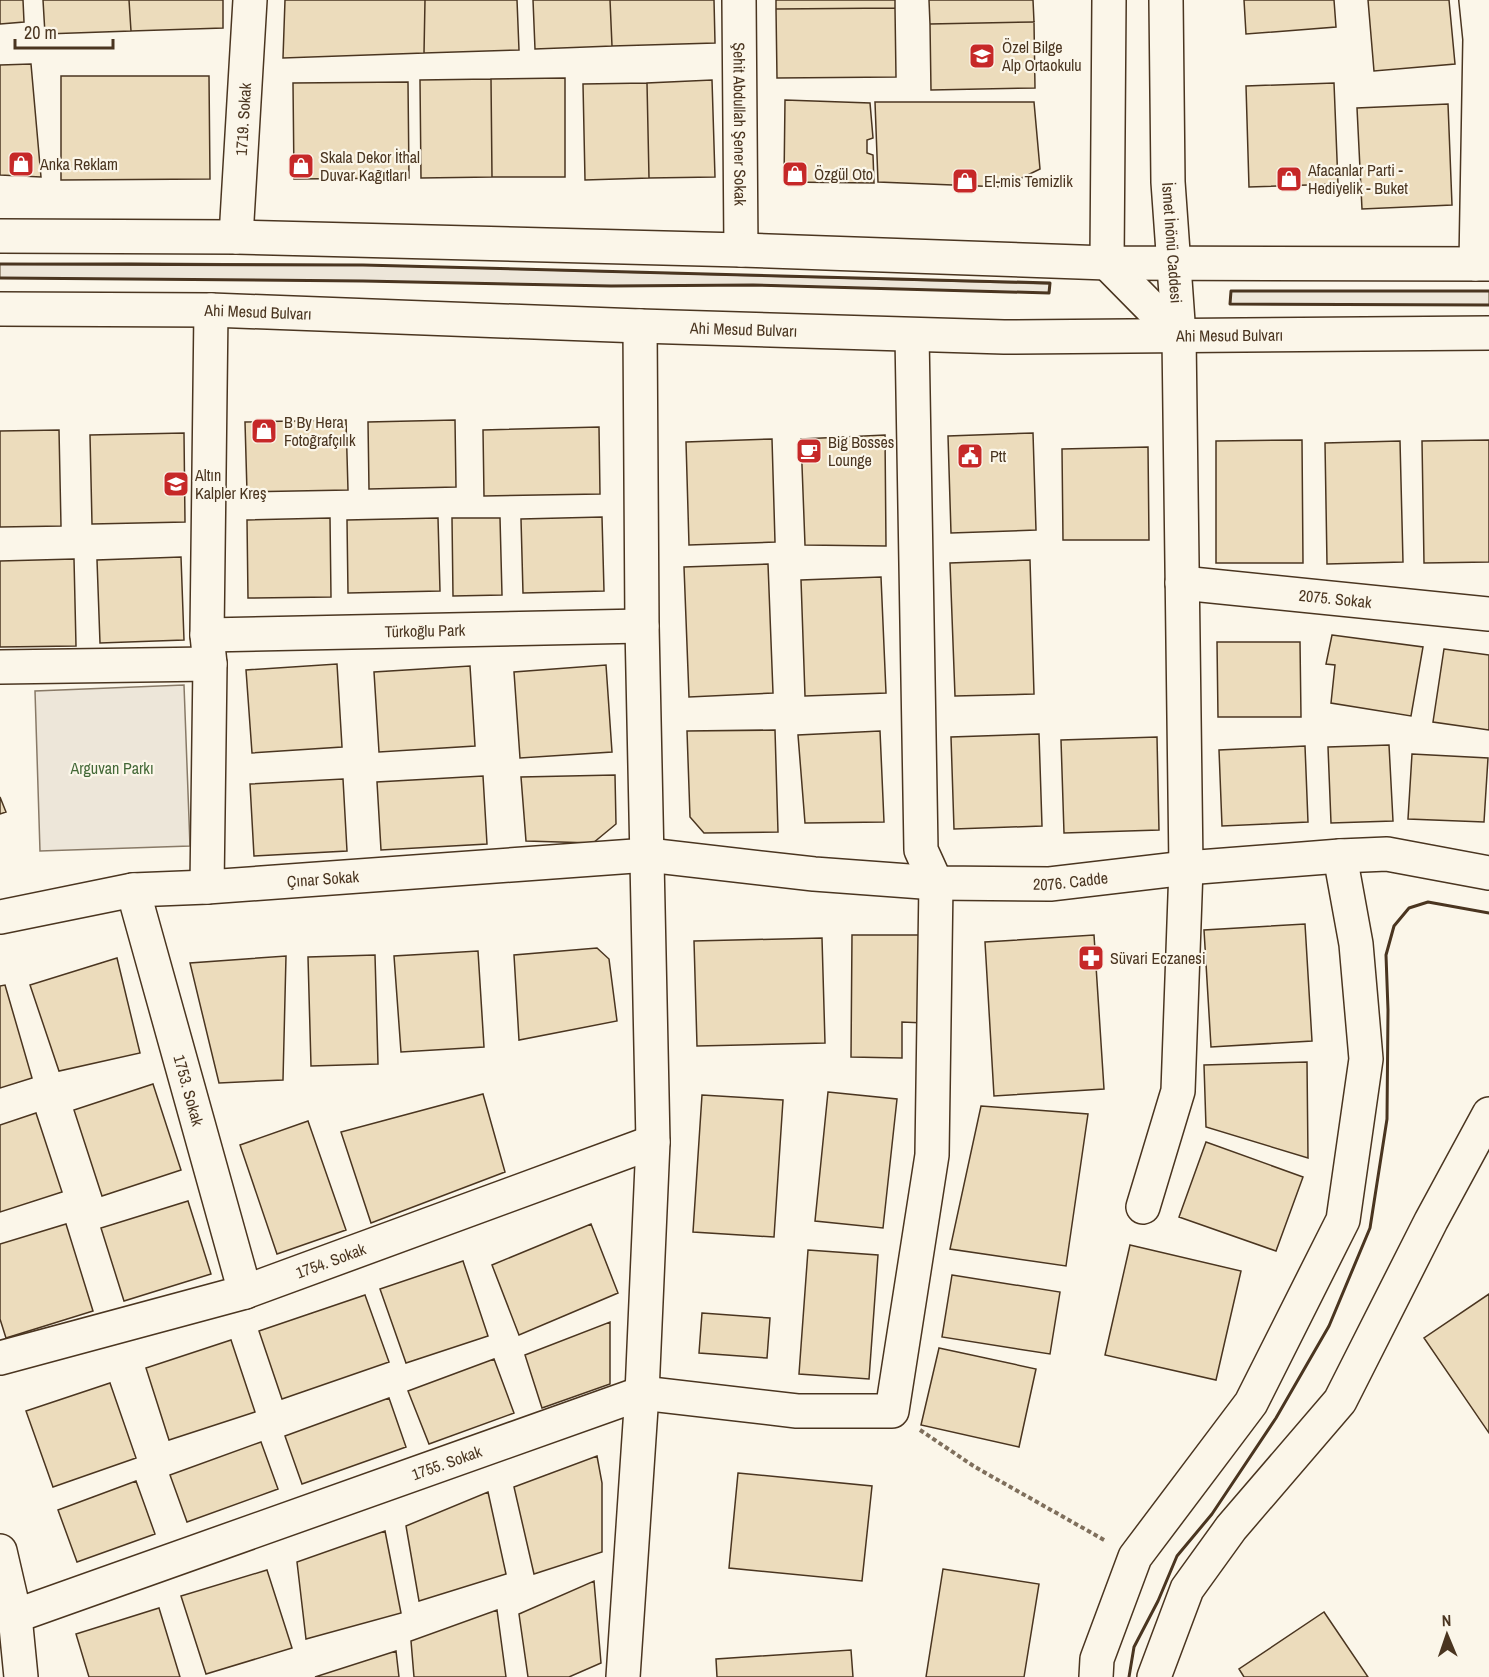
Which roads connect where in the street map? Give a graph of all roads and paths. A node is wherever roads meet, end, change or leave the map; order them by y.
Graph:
1 (250, 0) edge
2 (739, 0) edge
3 (1109, 0) edge
4 (1166, 0) edge
5 (1476, 0) edge
6 (0, 236) edge
7 (236, 237) junction
8 (741, 250) junction
9 (1107, 263) junction
10 (1174, 263) junction
11 (1483, 264) edge
12 (0, 309) edge
13 (211, 310) junction
14 (640, 326) junction
15 (1489, 333) edge
16 (912, 335) junction
17 (1179, 336) junction
18 (1182, 583) junction
19 (1489, 614) edge
20 (642, 626) junction
21 (208, 649) junction
22 (0, 667) edge
23 (648, 855) junction
24 (1340, 856) junction
25 (1186, 868) junction
26 (1489, 873) edge
27 (936, 883) junction
28 (207, 887) junction
29 (133, 890) junction
30 (0, 917) edge
31 (1485, 1136) edge
32 (653, 1142) junction
33 (1143, 1207) dead end
34 (245, 1292) junction
35 (0, 1358) edge
36 (642, 1393) junction
37 (892, 1411) junction
38 (0, 1551) edge
39 (1135, 1557) junction
40 (15, 1616) junction
41 (622, 1676) edge
42 (21, 1677) edge
43 (1096, 1677) edge
44 (1155, 1677) edge

1 - 7 street, 1719. Sokak
2 - 8 street, Şehit Abdullah Şener Sokak
3 - 9 street
4 - 10 street, İsmet İnönü Caddesi
5 - 11 street
6 - 7 street
7 - 8 street
8 - 9 street
9 - 10 street
9 - 17 street, İsmet İnönü Caddesi
10 - 11 street
10 - 17 street, İsmet İnönü Caddesi
12 - 13 street, Ahi Mesud Bulvarı
13 - 14 street, Ahi Mesud Bulvarı
13 - 21 street
14 - 16 street, Ahi Mesud Bulvarı
14 - 20 street
15 - 17 street, Ahi Mesud Bulvarı
16 - 17 street, Ahi Mesud Bulvarı
16 - 27 street
17 - 18 street
18 - 19 street, 2075. Sokak
18 - 25 street
20 - 21 street, Türkoğlu Park
20 - 23 street
21 - 22 street, Türkoğlu Park
21 - 28 street
23 - 27 street, 2076. Cadde
23 - 28 street, Çınar Sokak
23 - 32 street
24 - 25 street, 2076. Cadde
24 - 26 street, 2076. Cadde
24 - 39 street
25 - 27 street, 2076. Cadde
25 - 33 street
27 - 37 street
28 - 29 street, Çınar Sokak
29 - 30 street, Çınar Sokak
29 - 34 street, 1753. Sokak
31 - 44 street
32 - 34 street, 1754. Sokak
32 - 36 street
34 - 35 street, 1754. Sokak
36 - 37 street, 1755. Sokak
36 - 40 street, 1755. Sokak
36 - 41 street
37 - 39 path
38 - 40 street
39 - 43 street
40 - 42 street

